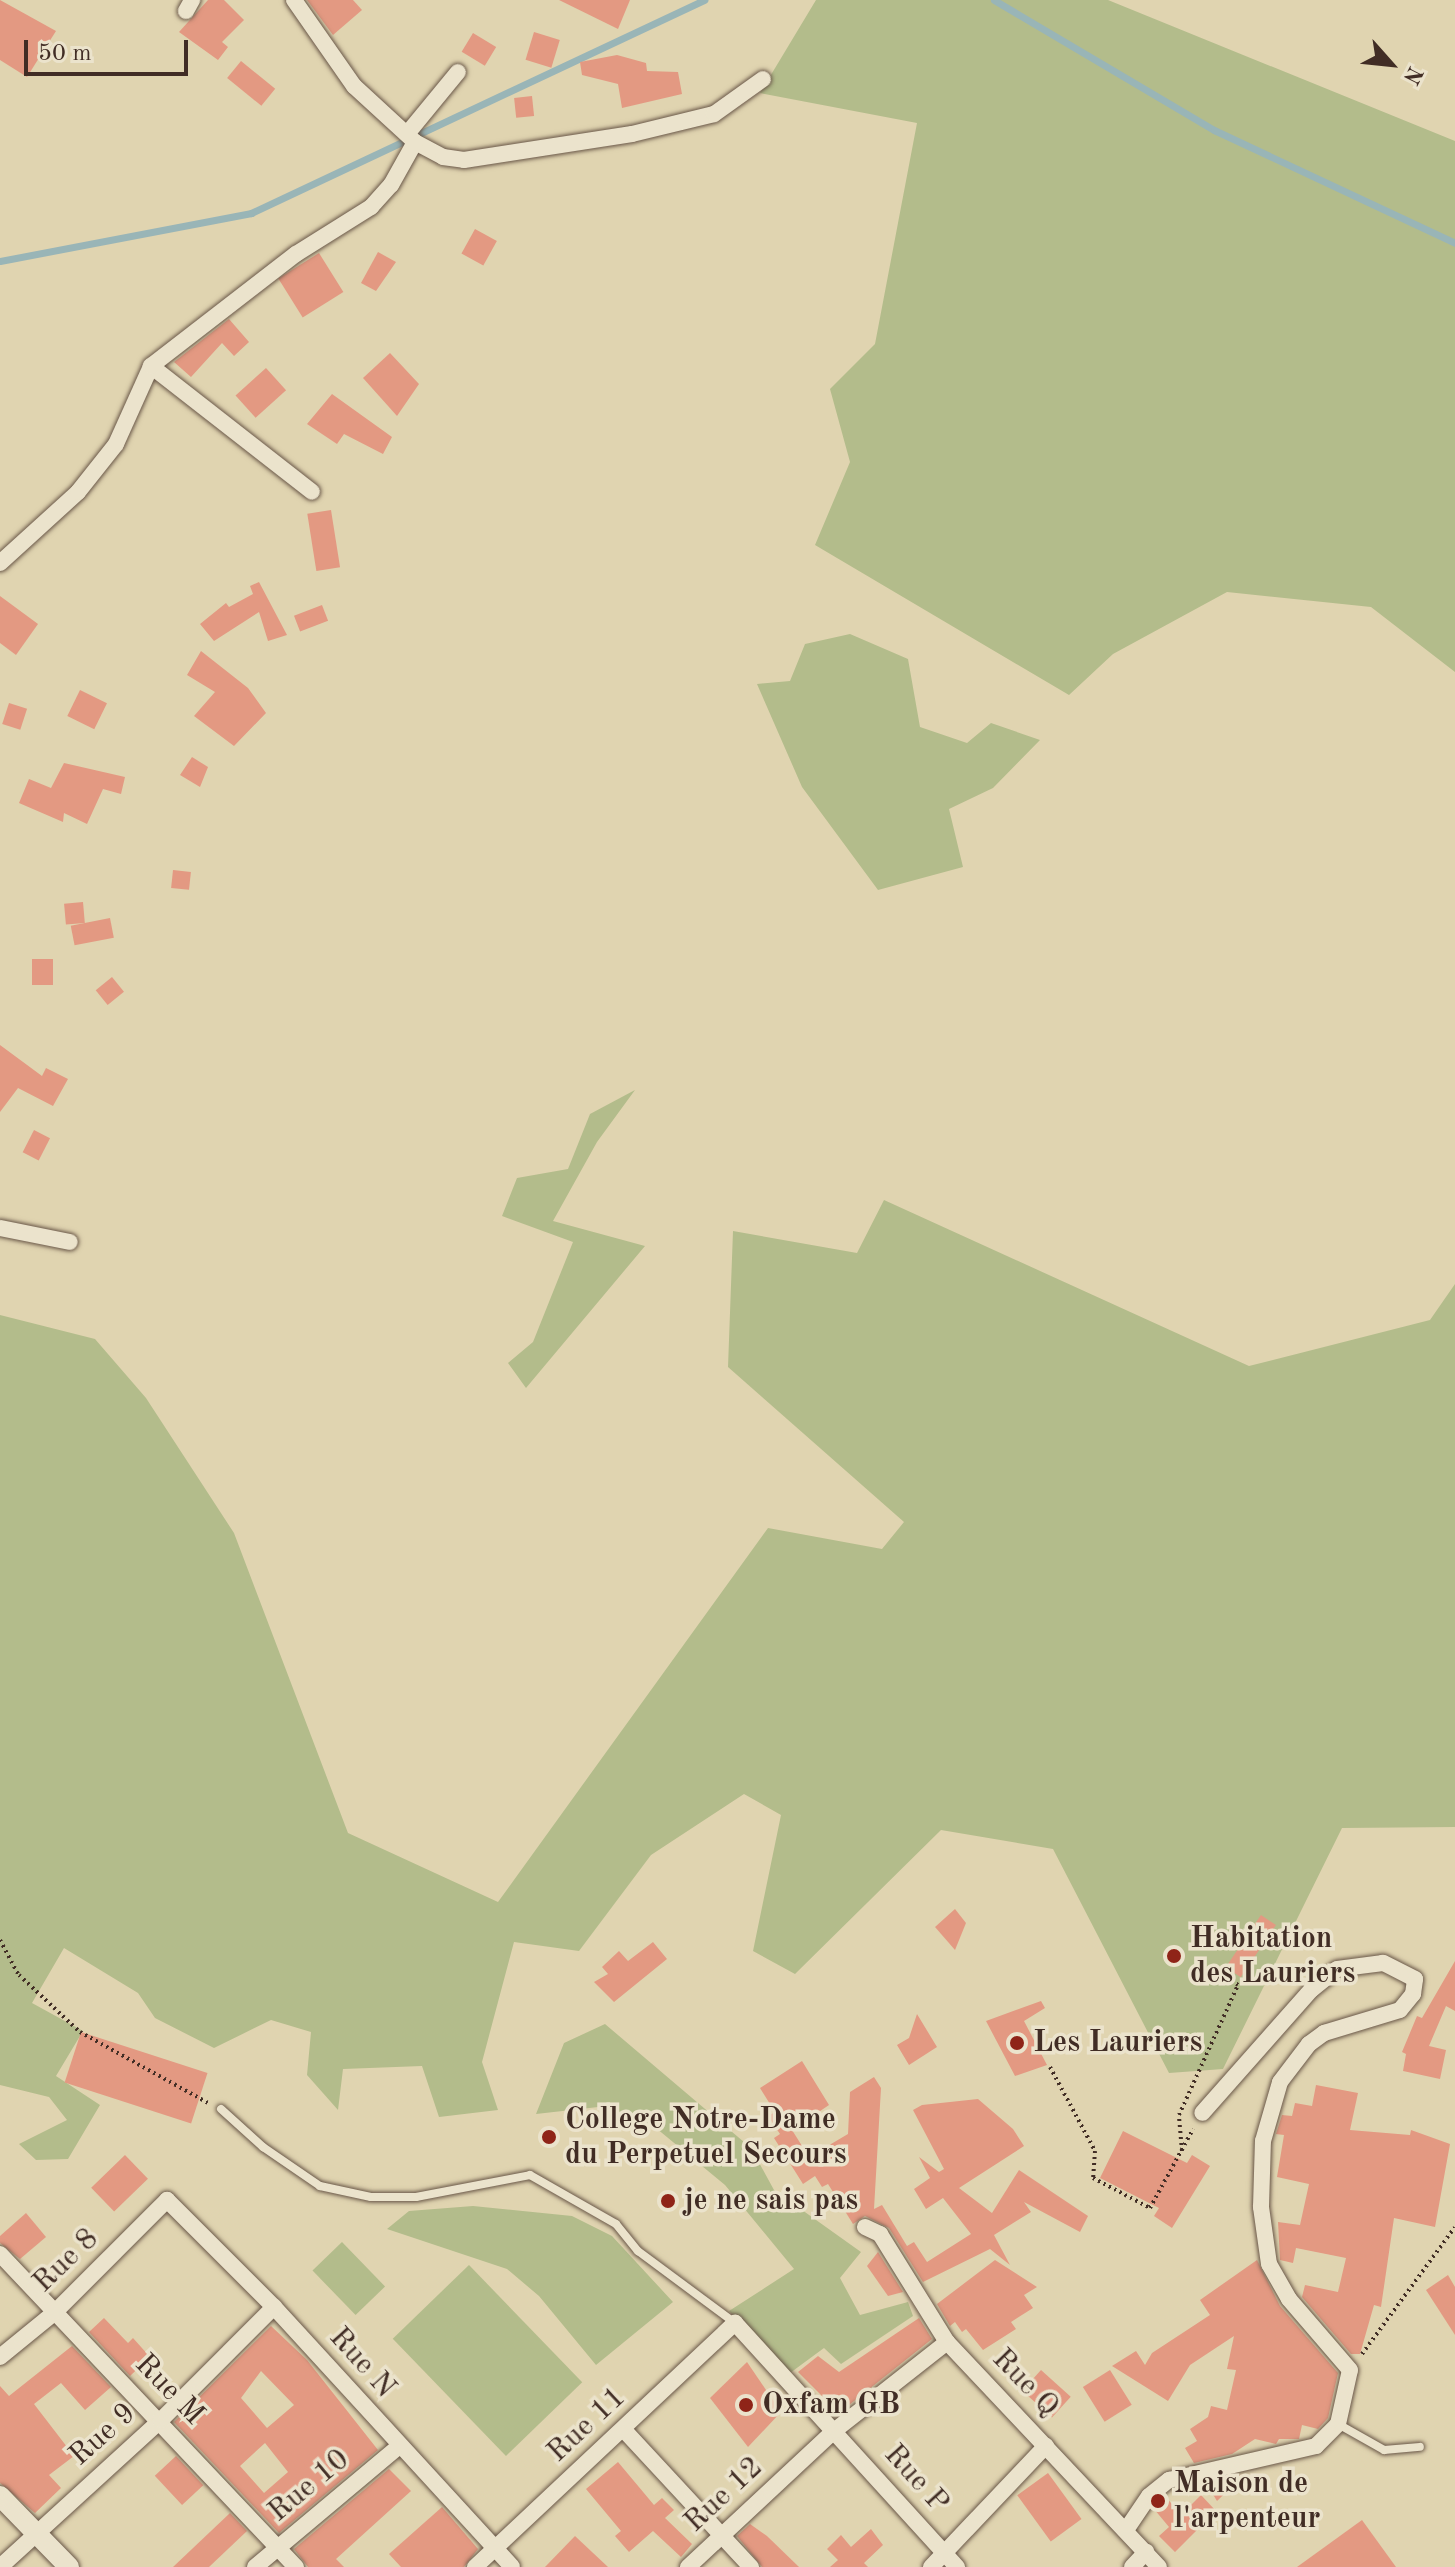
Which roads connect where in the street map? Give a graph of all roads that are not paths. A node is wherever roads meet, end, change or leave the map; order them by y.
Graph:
1 (294, 0) edge
2 (458, 72) dead end
3 (763, 79) dead end
4 (411, 138) junction
5 (151, 366) junction
6 (312, 492) dead end
7 (0, 563) edge
8 (0, 1228) edge
9 (70, 1242) dead end
10 (221, 2109) road end
11 (1202, 2113) road end
12 (167, 2200) joint
13 (865, 2227) dead end
14 (0, 2254) edge
15 (274, 2307) junction
16 (54, 2313) junction
17 (735, 2323) junction
18 (947, 2342) junction
19 (0, 2357) edge
20 (161, 2420) junction
21 (1338, 2424) junction
22 (624, 2430) junction
23 (834, 2431) junction
24 (1046, 2446) junction
25 (398, 2447) junction
26 (1420, 2447) dead end
27 (0, 2496) edge
28 (1126, 2530) junction
29 (37, 2532) junction
30 (720, 2537) junction
31 (278, 2548) junction
32 (494, 2549) junction
33 (1146, 2552) junction
34 (945, 2553) junction
35 (0, 2567) edge
36 (69, 2567) edge
37 (255, 2567) edge
38 (296, 2567) edge
39 (475, 2567) edge
40 (512, 2567) edge
41 (688, 2567) edge
42 (751, 2567) edge
43 (931, 2567) edge
44 (957, 2567) edge
45 (1132, 2567) edge
46 (1159, 2567) edge

1 - 4 street
2 - 4 street
3 - 4 street
4 - 5 street
5 - 6 street
5 - 7 street
8 - 9 street
10 - 17 lane
11 - 21 street
12 - 15 street, Rue N
12 - 16 street, Rue 8
13 - 18 street, Rue Q
14 - 16 street, Rue M
15 - 20 street, Rue 9
15 - 25 street, Rue N
16 - 19 street, Rue 8
16 - 20 street, Rue M
17 - 22 street, Rue 11
17 - 23 street, Rue P
18 - 23 street, Rue 12
18 - 24 street, Rue Q
20 - 29 street, Rue 9
20 - 31 street, Rue M
21 - 26 lane
21 - 28 street
22 - 30 street
22 - 32 street, Rue 11
23 - 30 street, Rue 12
23 - 34 street, Rue P
24 - 28 street, Rue Q
24 - 34 street
25 - 31 street, Rue 10
25 - 32 street, Rue N
27 - 29 street
28 - 33 street, Rue Q
29 - 35 street, Rue 9
29 - 36 street
30 - 41 street, Rue 12
30 - 42 street
31 - 37 street, Rue 10
31 - 38 street, Rue M
32 - 39 street, Rue 11
32 - 40 street, Rue N
33 - 45 street
33 - 46 street, Rue Q
34 - 43 street
34 - 44 street, Rue P

